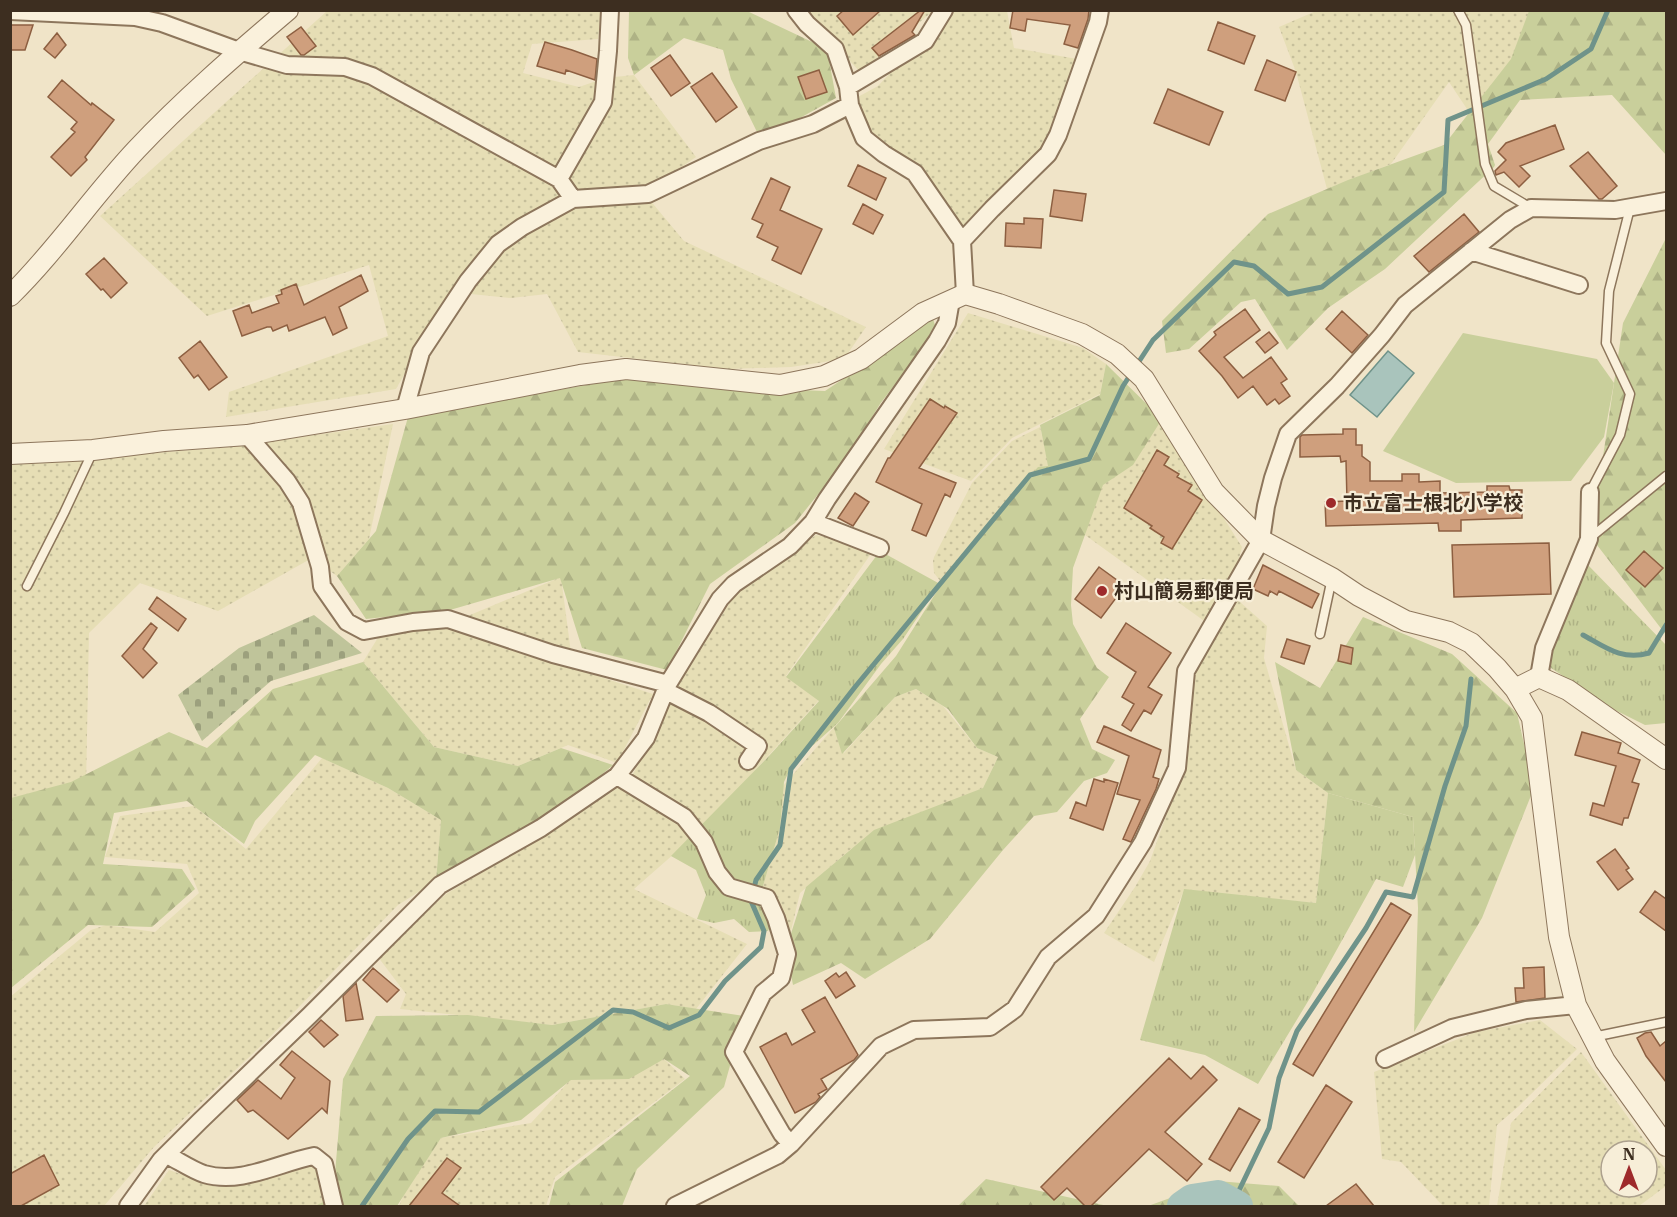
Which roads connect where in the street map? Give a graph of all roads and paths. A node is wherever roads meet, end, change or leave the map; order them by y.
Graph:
1 (288, 10) edge
2 (610, 10) edge
3 (796, 10) edge
4 (944, 10) edge
5 (1100, 10) edge
6 (1458, 10) edge
7 (10, 11) edge
8 (239, 51) junction
9 (848, 87) junction
10 (850, 105) junction
11 (560, 180) junction
12 (573, 199) junction
13 (1666, 201) edge
14 (1630, 207) junction
15 (1531, 208) junction
16 (962, 241) junction
17 (1471, 251) junction
18 (1579, 285) dead end
19 (10, 296) edge
20 (958, 297) junction
21 (405, 409) junction
22 (247, 435) junction
23 (93, 450) junction
24 (10, 454) edge
25 (1666, 476) edge
26 (1590, 492) joint
27 (813, 522) junction
28 (1589, 539) junction
29 (1261, 540) junction
30 (880, 548) dead end
31 (1332, 578) junction
32 (27, 586) dead end
33 (1320, 634) dead end
34 (1539, 677) junction
35 (667, 688) junction
36 (1515, 689) junction
37 (1666, 759) edge
38 (748, 761) dead end
39 (617, 776) junction
40 (1576, 1005) junction
41 (1666, 1022) edge
42 (1593, 1038) junction
43 (1385, 1059) dead end
44 (791, 1144) junction
45 (1666, 1146) edge
46 (167, 1155) junction
47 (128, 1206) edge
48 (334, 1206) edge
49 (675, 1206) edge

1 - 8 street
2 - 11 street
3 - 9 street
4 - 9 street
5 - 16 street
6 - 15 lane
7 - 8 street
8 - 11 street
8 - 19 street
9 - 10 street
10 - 12 street
10 - 16 street
11 - 12 street
12 - 21 street
13 - 14 street
14 - 15 street
14 - 26 lane
15 - 17 street
16 - 20 street
17 - 18 street
17 - 29 street
20 - 21 street
20 - 27 street
20 - 29 street
21 - 22 street
22 - 23 street
22 - 35 street
23 - 24 street
23 - 32 lane
25 - 28 lane
26 - 28 street
27 - 30 street
27 - 35 street
28 - 34 street
29 - 31 street
29 - 44 street
31 - 33 lane
31 - 36 street
34 - 36 street
34 - 37 street
35 - 38 street
35 - 39 street
36 - 40 street
39 - 44 street
39 - 46 street
40 - 42 street
40 - 43 street
41 - 42 lane
42 - 45 street
44 - 49 street
46 - 47 street
46 - 48 street

